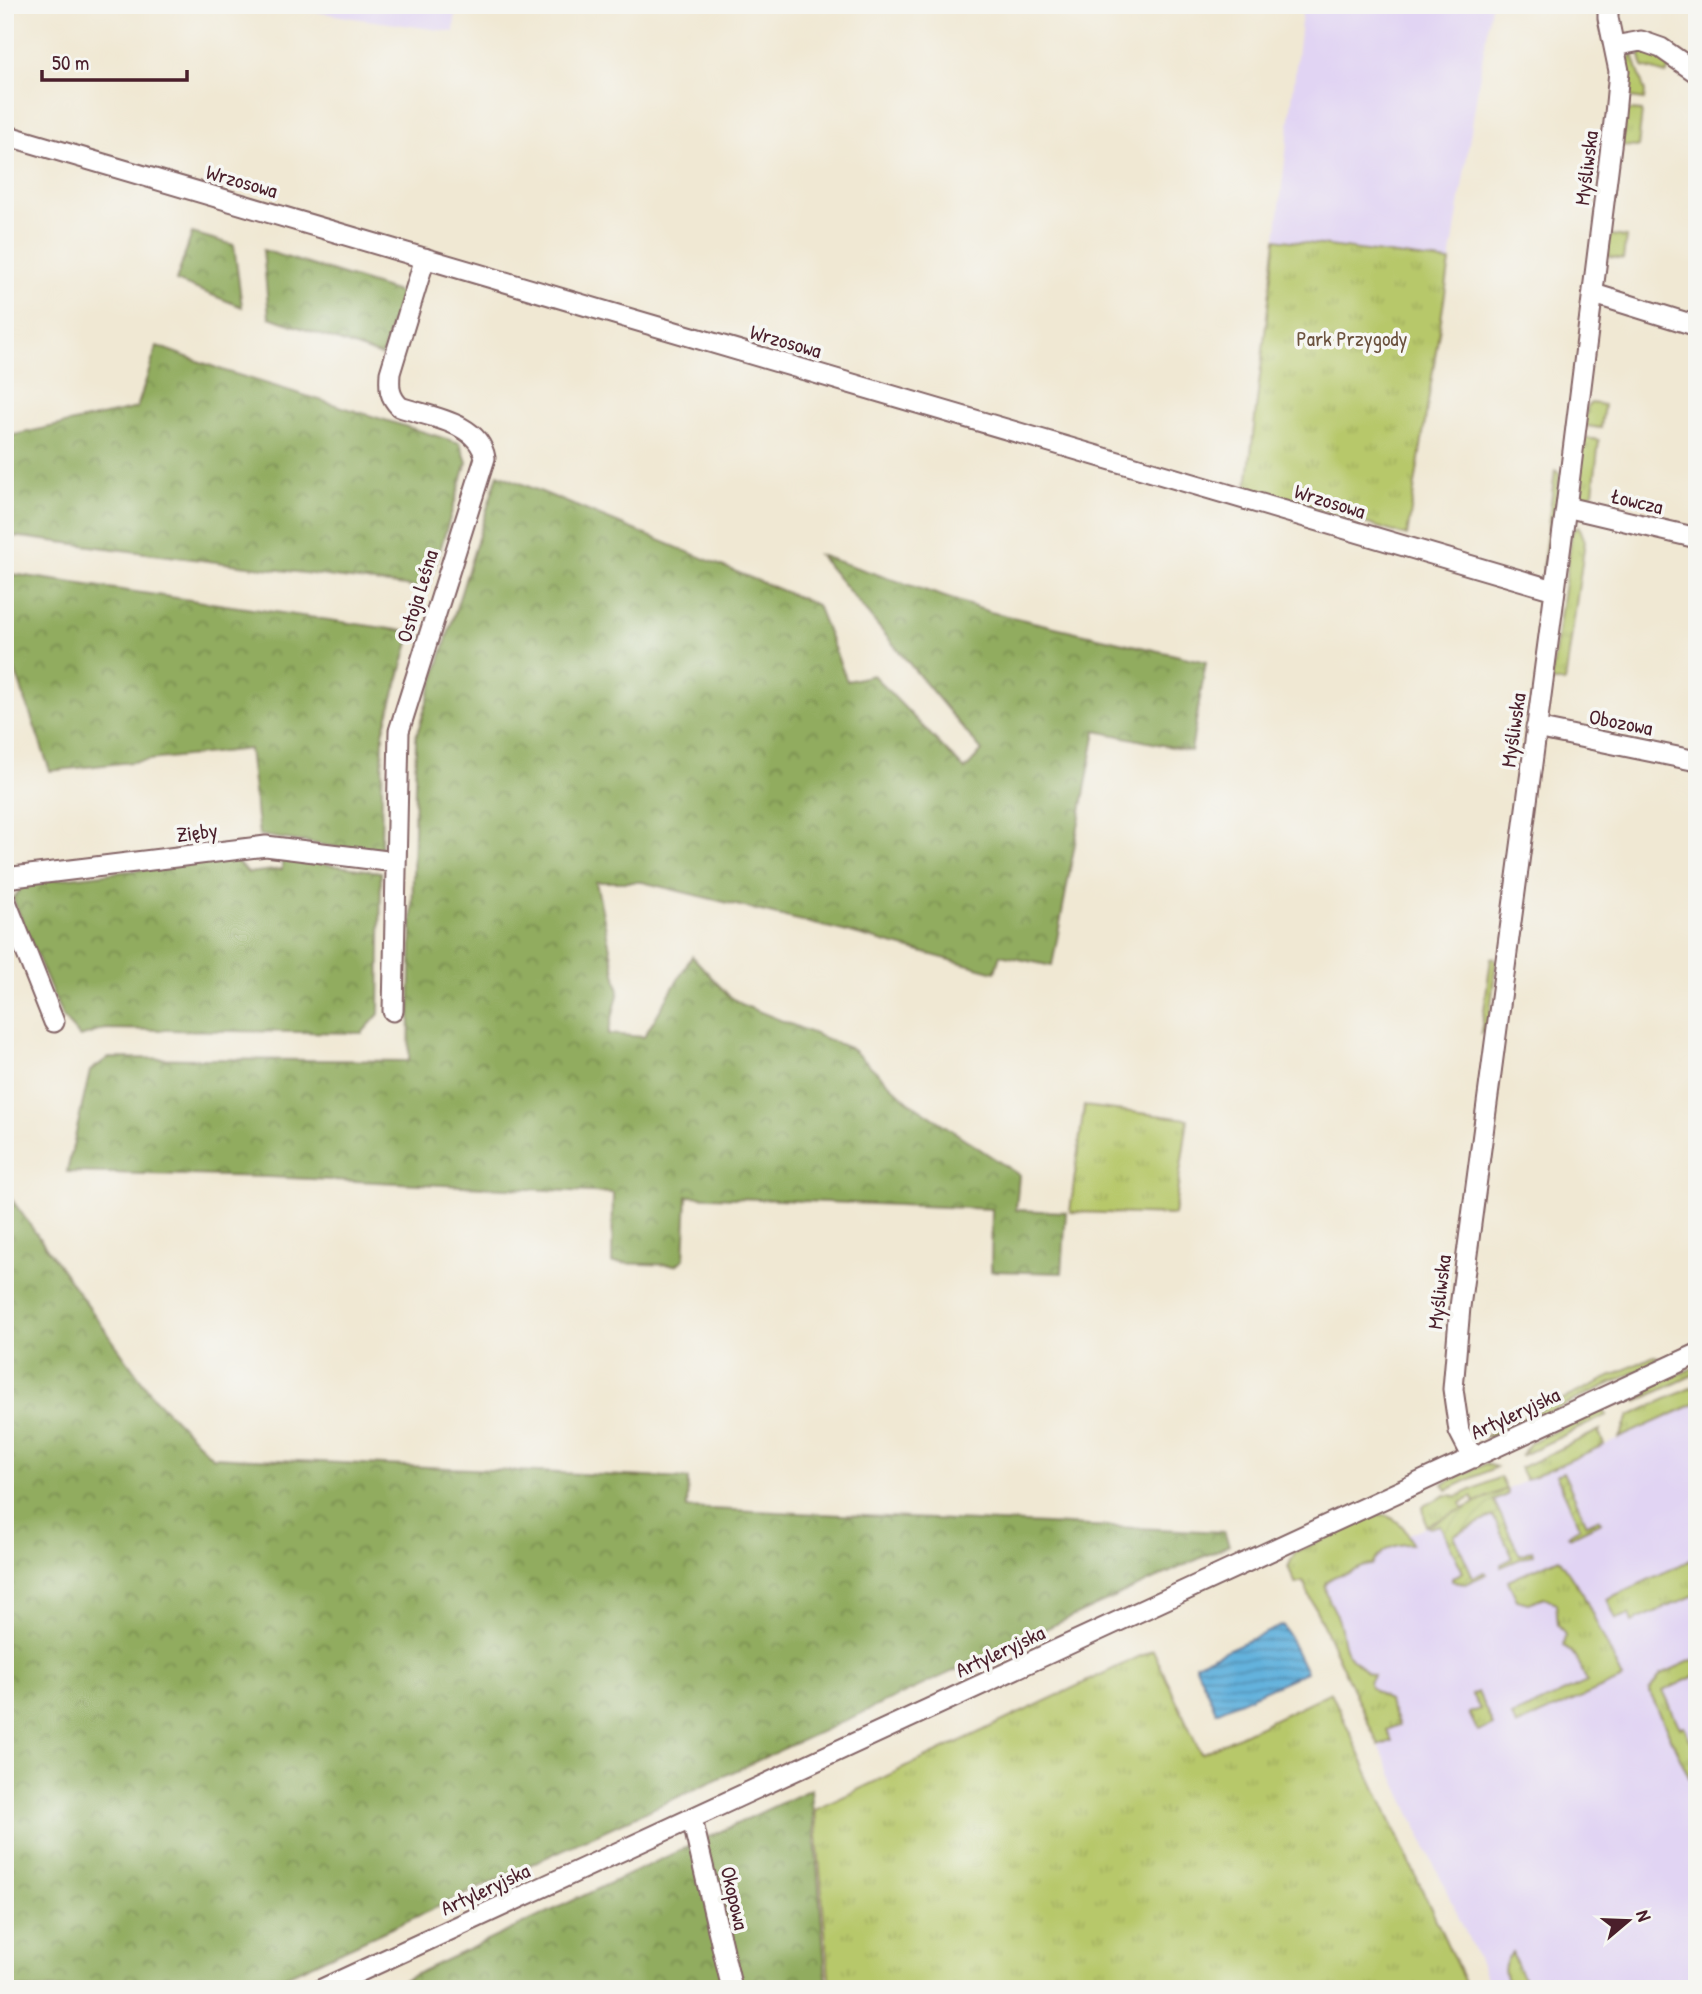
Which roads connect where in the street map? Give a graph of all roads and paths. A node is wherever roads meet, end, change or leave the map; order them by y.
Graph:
1 (1608, 5) edge
2 (1614, 46) junction
3 (1697, 73) edge
4 (5, 135) edge
5 (425, 258) junction
6 (1594, 294) junction
7 (1697, 326) edge
8 (1566, 508) junction
9 (1697, 538) edge
10 (1554, 590) junction
11 (1536, 728) junction
12 (1697, 761) edge
13 (395, 862) junction
14 (5, 878) edge
15 (5, 900) edge
16 (393, 1012) dead end
17 (54, 1021) dead end
18 (1697, 1354) edge
19 (1473, 1458) junction
20 (692, 1819) junction
21 (322, 1989) edge
22 (732, 1989) edge

1 - 2 street, Myśliwska
2 - 3 street
2 - 6 street, Myśliwska
4 - 5 street, Wrzosowa
5 - 10 street, Wrzosowa
5 - 13 street, Ostoja Leśna
6 - 7 street
6 - 8 street, Myśliwska
8 - 9 street, Łowcza
8 - 10 street, Myśliwska
10 - 11 street, Myśliwska
11 - 12 street, Obozowa
11 - 19 street, Myśliwska
13 - 14 street, Zięby
13 - 16 street, Ostoja Leśna
15 - 17 street
18 - 19 street, Artyleryjska
19 - 20 street, Artyleryjska
20 - 21 street, Artyleryjska
20 - 22 street, Okopowa

